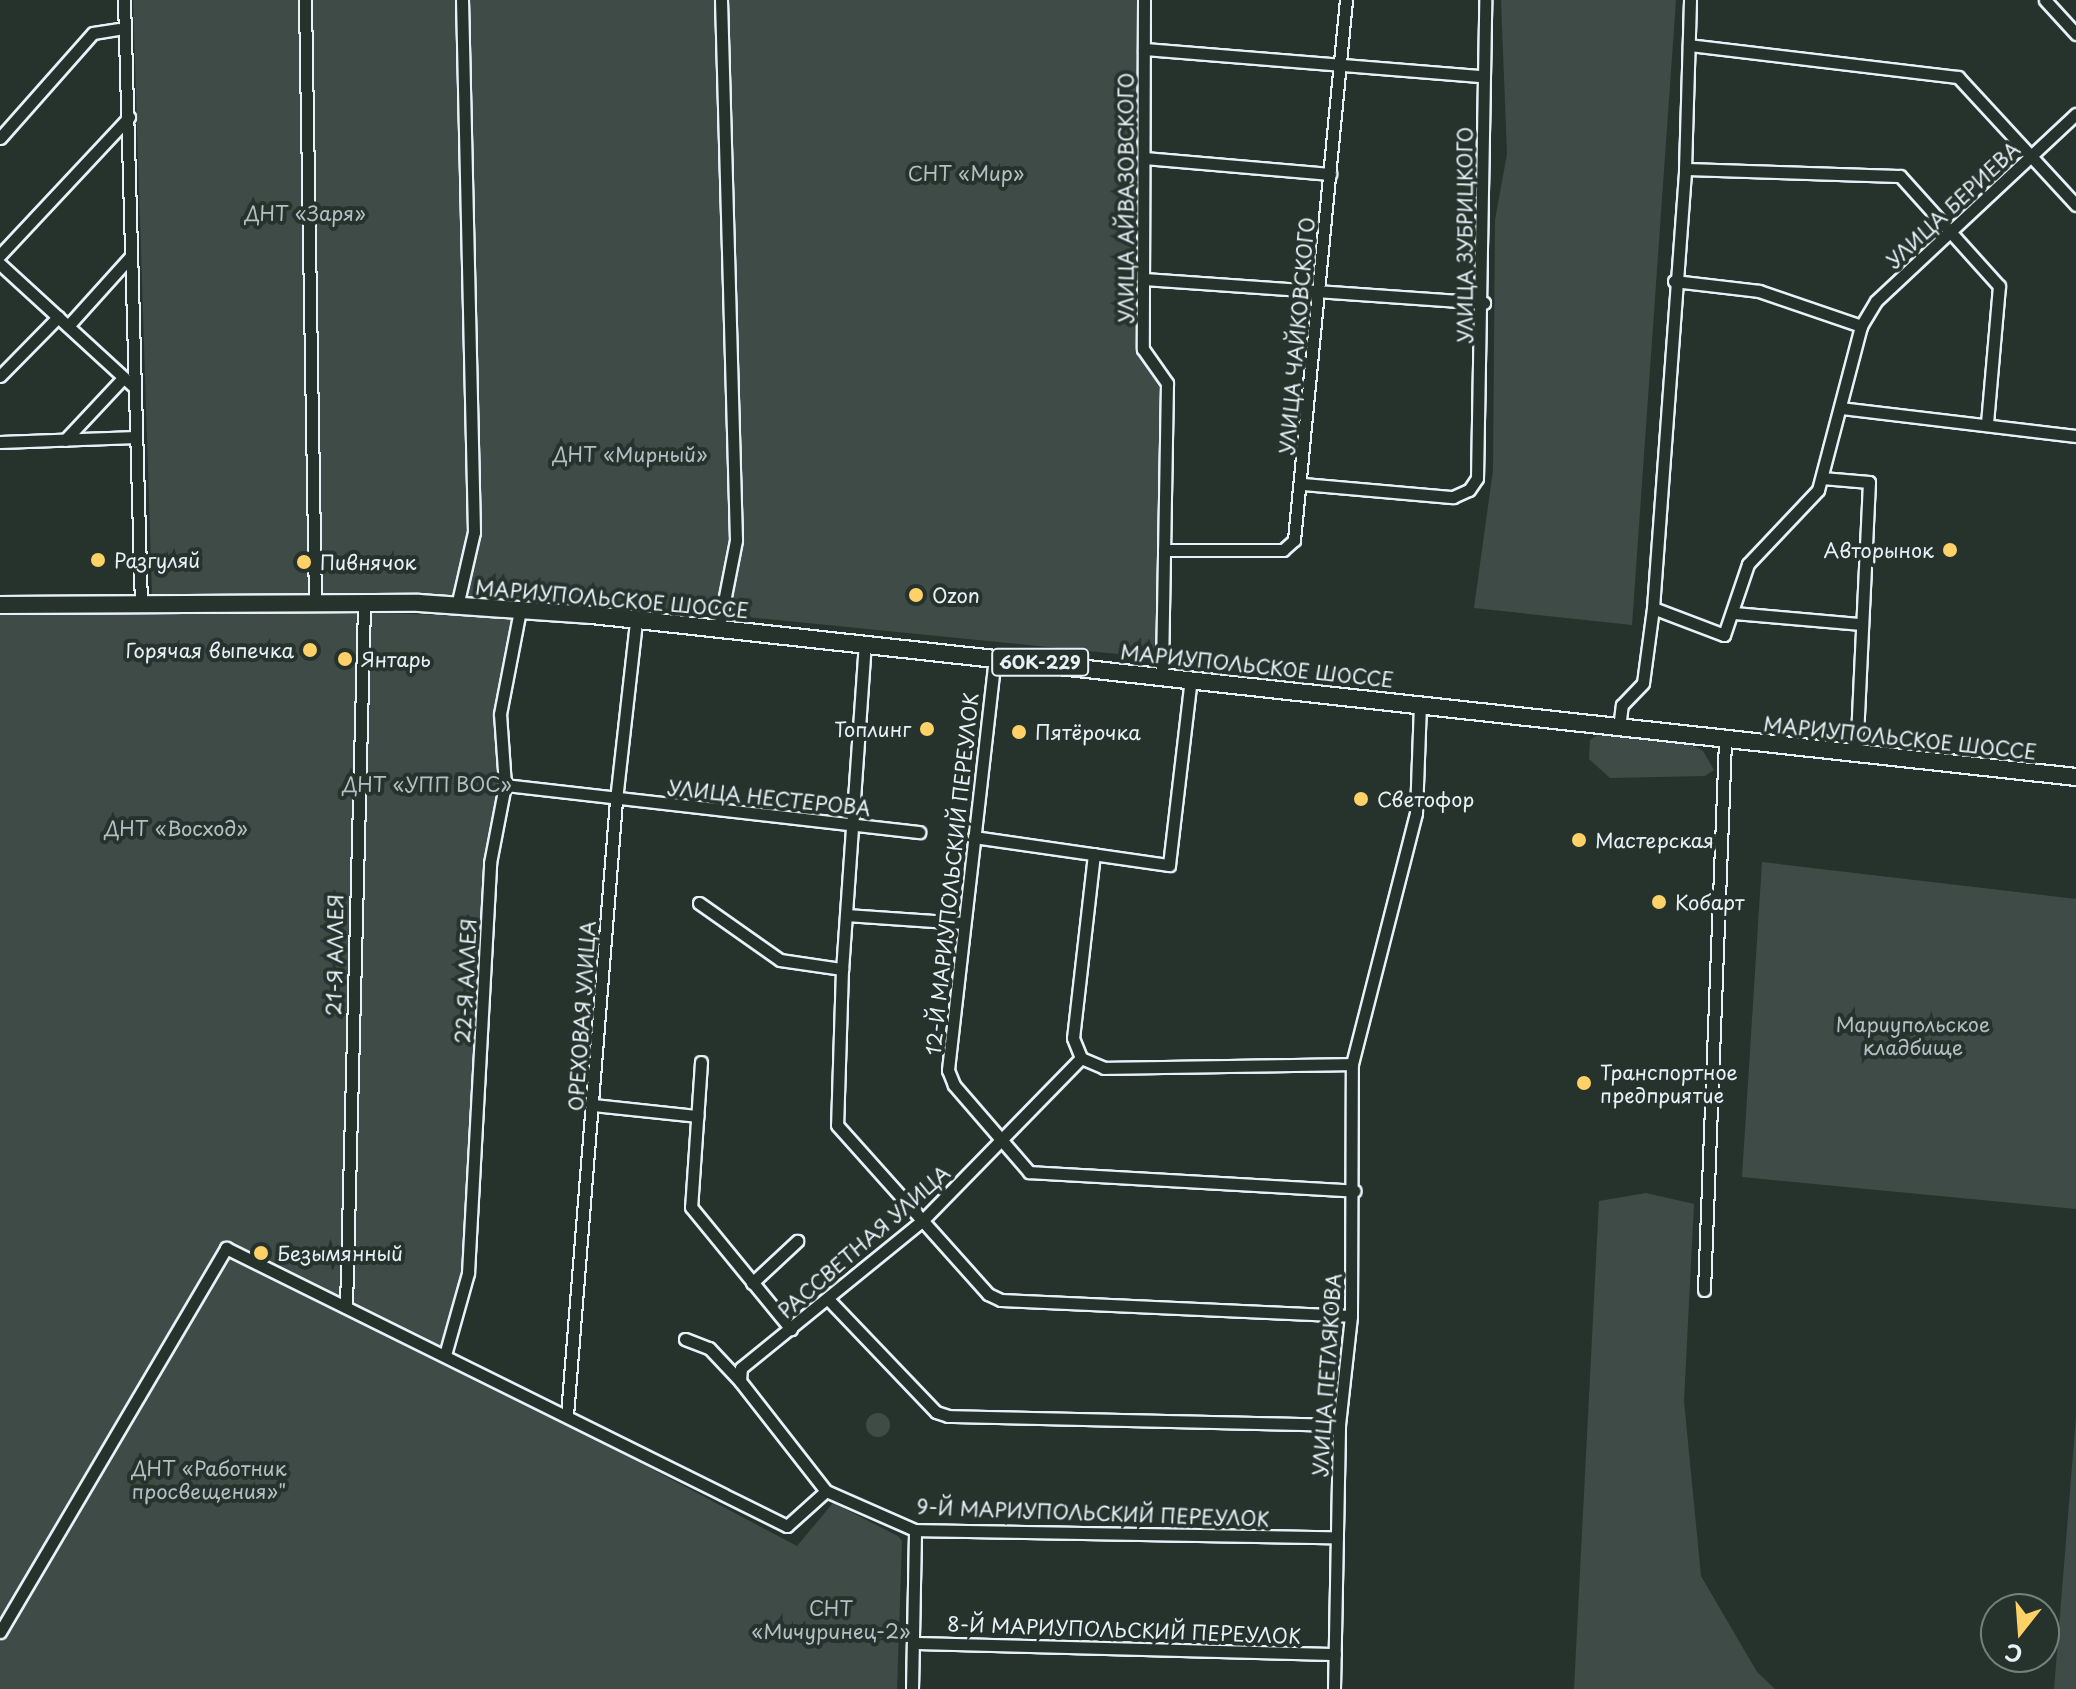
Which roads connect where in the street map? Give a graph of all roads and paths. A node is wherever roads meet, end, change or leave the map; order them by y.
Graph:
1 (124, 0) edge
2 (305, 0) edge
3 (462, 0) edge
4 (721, 0) edge
5 (1144, 0) edge
6 (1346, 0) edge
7 (1485, 0) edge
8 (1690, 0) edge
9 (2045, 0) edge
10 (118, 29) dead end
11 (2076, 34) edge
12 (1689, 45) junction
13 (1144, 49) junction
14 (1340, 65) junction
15 (1483, 76) junction
16 (2076, 114) edge
17 (129, 117) junction
18 (0, 138) edge
19 (2031, 157) junction
20 (1144, 158) junction
21 (1685, 169) junction
22 (1330, 174) junction
23 (2076, 205) edge
24 (1950, 231) junction
25 (0, 255) edge
26 (131, 256) junction
27 (0, 264) edge
28 (1144, 279) junction
29 (1674, 281) junction
30 (1318, 295) junction
31 (1484, 303) junction
32 (58, 317) junction
33 (68, 326) junction
34 (1861, 326) junction
35 (0, 376) edge
36 (123, 378) junction
37 (134, 387) junction
38 (1841, 408) junction
39 (1987, 423) junction
40 (2076, 436) edge
41 (136, 437) junction
42 (65, 440) junction
43 (0, 442) edge
44 (1822, 478) junction
45 (1303, 484) junction
46 (1164, 550) junction
47 (315, 604) junction
48 (364, 604) junction
49 (0, 605) edge
50 (141, 605) junction
51 (457, 606) junction
52 (1653, 608) junction
53 (520, 610) junction
54 (1734, 613) junction
55 (636, 621) junction
56 (1859, 624) junction
57 (719, 627) junction
58 (865, 642) junction
59 (995, 657) junction
60 (1162, 676) junction
61 (1191, 679) junction
62 (1420, 705) junction
63 (1619, 728) junction
64 (1725, 740) junction
65 (1856, 754) junction
66 (2076, 777) edge
67 (505, 785) junction
68 (616, 800) junction
69 (852, 825) junction
70 (919, 832) dead end
71 (974, 837) junction
72 (1094, 854) junction
73 (699, 903) dead end
74 (846, 915) junction
75 (963, 923) junction
76 (842, 969) junction
77 (1081, 1058) junction
78 (701, 1062) dead end
79 (1352, 1064) junction
80 (594, 1105) junction
81 (697, 1116) junction
82 (1001, 1144) junction
83 (1354, 1191) junction
84 (922, 1221) junction
85 (797, 1241) dead end
86 (752, 1283) junction
87 (1704, 1290) dead end
88 (828, 1299) junction
89 (346, 1307) junction
90 (1351, 1316) junction
91 (791, 1329) junction
92 (685, 1339) dead end
93 (445, 1355) junction
94 (740, 1381) junction
95 (567, 1415) junction
96 (1339, 1425) junction
97 (826, 1491) junction
98 (915, 1530) junction
99 (1337, 1537) junction
100 (0, 1632) edge
101 (913, 1643) junction
102 (1335, 1654) junction
103 (912, 1689) edge
104 (1334, 1689) edge

1 - 17 street
2 - 47 street
3 - 51 street
4 - 57 street
5 - 13 street, УЛИЦА АЙВАЗОВСКОГО
6 - 14 street, УЛИЦА ЧАЙКОВСКОГО
7 - 15 street, УЛИЦА ЗУБРИЦКОГО
8 - 12 street
9 - 11 street
10 - 18 street
12 - 19 street
12 - 21 street
13 - 14 street
13 - 20 street, УЛИЦА АЙВАЗОВСКОГО
14 - 15 street
14 - 22 street, УЛИЦА ЧАЙКОВСКОГО
15 - 31 street, УЛИЦА ЗУБРИЦКОГО
16 - 19 street, УЛИЦА БЕРИЕВА
17 - 25 street
17 - 26 street
19 - 23 street
19 - 24 street, УЛИЦА БЕРИЕВА
20 - 22 street
20 - 28 street, УЛИЦА АЙВАЗОВСКОГО
21 - 24 street
21 - 29 street
22 - 30 street, УЛИЦА ЧАЙКОВСКОГО
24 - 34 street, УЛИЦА БЕРИЕВА
24 - 39 street
26 - 33 street
26 - 37 street
27 - 32 street
28 - 30 street
28 - 46 street, УЛИЦА АЙВАЗОВСКОГО
29 - 34 street
29 - 52 street
30 - 31 street
30 - 45 street, УЛИЦА ЧАЙКОВСКОГО
31 - 45 street, УЛИЦА ЗУБРИЦКОГО
32 - 33 street
32 - 35 street
33 - 36 street
34 - 38 street
36 - 37 street
36 - 42 street
37 - 41 street
38 - 39 street
38 - 44 street
39 - 40 street
41 - 42 street
41 - 50 street
42 - 43 street
44 - 54 street
44 - 56 street
45 - 46 street, УЛИЦА ЧАЙКОВСКОГО
46 - 60 street, УЛИЦА АЙВАЗОВСКОГО
47 - 48 main road, МАРИУПОЛЬСКОЕ ШОССЕ / 60К-229
47 - 50 main road, МАРИУПОЛЬСКОЕ ШОССЕ / 60К-229
48 - 51 main road, МАРИУПОЛЬСКОЕ ШОССЕ / 60К-229
48 - 89 street, 21-Я АЛЛЕЯ
49 - 50 main road, МАРИУПОЛЬСКОЕ ШОССЕ / 60К-229
51 - 53 main road, МАРИУПОЛЬСКОЕ ШОССЕ / 60К-229
52 - 54 street
52 - 63 street
53 - 55 main road, МАРИУПОЛЬСКОЕ ШОССЕ / 60К-229
53 - 67 street, 22-Я АЛЛЕЯ
54 - 56 street
55 - 57 main road, МАРИУПОЛЬСКОЕ ШОССЕ / 60К-229
55 - 68 street, ОРЕХОВАЯ УЛИЦА
56 - 65 street
57 - 58 main road, МАРИУПОЛЬСКОЕ ШОССЕ / 60К-229
58 - 59 main road, МАРИУПОЛЬСКОЕ ШОССЕ / 60К-229
58 - 69 street
59 - 60 main road, МАРИУПОЛЬСКОЕ ШОССЕ / 60К-229
59 - 71 street, 12-Й МАРИУПОЛЬСКИЙ ПЕРЕУЛОК
60 - 61 main road, МАРИУПОЛЬСКОЕ ШОССЕ / 60К-229
61 - 62 main road, МАРИУПОЛЬСКОЕ ШОССЕ / 60К-229
61 - 72 street
62 - 63 main road, МАРИУПОЛЬСКОЕ ШОССЕ / 60К-229
62 - 79 street, УЛИЦА ПЕТЛЯКОВА
63 - 64 main road, МАРИУПОЛЬСКОЕ ШОССЕ / 60К-229
64 - 65 main road, МАРИУПОЛЬСКОЕ ШОССЕ / 60К-229
64 - 87 street
65 - 66 main road, МАРИУПОЛЬСКОЕ ШОССЕ / 60К-229
67 - 68 street, УЛИЦА НЕСТЕРОВА
67 - 93 street, 22-Я АЛЛЕЯ
68 - 69 street, УЛИЦА НЕСТЕРОВА
68 - 80 street, ОРЕХОВАЯ УЛИЦА
69 - 70 street, УЛИЦА НЕСТЕРОВА
69 - 74 street
71 - 72 street
71 - 75 street, 12-Й МАРИУПОЛЬСКИЙ ПЕРЕУЛОК
72 - 77 street
73 - 76 street
74 - 75 street
74 - 76 street
75 - 82 street, 12-Й МАРИУПОЛЬСКИЙ ПЕРЕУЛОК
76 - 84 street
77 - 79 street
77 - 82 street, РАССВЕТНАЯ УЛИЦА
78 - 81 street
79 - 83 street, УЛИЦА ПЕТЛЯКОВА
80 - 81 street
80 - 95 street, ОРЕХОВАЯ УЛИЦА
81 - 86 street
82 - 83 street, 12-Й МАРИУПОЛЬСКИЙ ПЕРЕУЛОК
82 - 84 street, РАССВЕТНАЯ УЛИЦА
83 - 90 street, УЛИЦА ПЕТЛЯКОВА
84 - 88 street, РАССВЕТНАЯ УЛИЦА
84 - 90 street
85 - 86 street
86 - 91 street
88 - 91 street, РАССВЕТНАЯ УЛИЦА
88 - 96 street
89 - 93 street
89 - 100 street
90 - 96 street, УЛИЦА ПЕТЛЯКОВА
91 - 94 street, РАССВЕТНАЯ УЛИЦА
92 - 94 street, 9-Й МАРИУПОЛЬСКИЙ ПЕРЕУЛОК
93 - 95 street
94 - 97 street, 9-Й МАРИУПОЛЬСКИЙ ПЕРЕУЛОК
95 - 97 street
96 - 99 street, УЛИЦА ПЕТЛЯКОВА
97 - 98 street, 9-Й МАРИУПОЛЬСКИЙ ПЕРЕУЛОК
98 - 99 street, 9-Й МАРИУПОЛЬСКИЙ ПЕРЕУЛОК
98 - 101 street
99 - 102 street, УЛИЦА ПЕТЛЯКОВА
101 - 102 street, 8-Й МАРИУПОЛЬСКИЙ ПЕРЕУЛОК
101 - 103 street
102 - 104 street, УЛИЦА ПЕТЛЯКОВА

